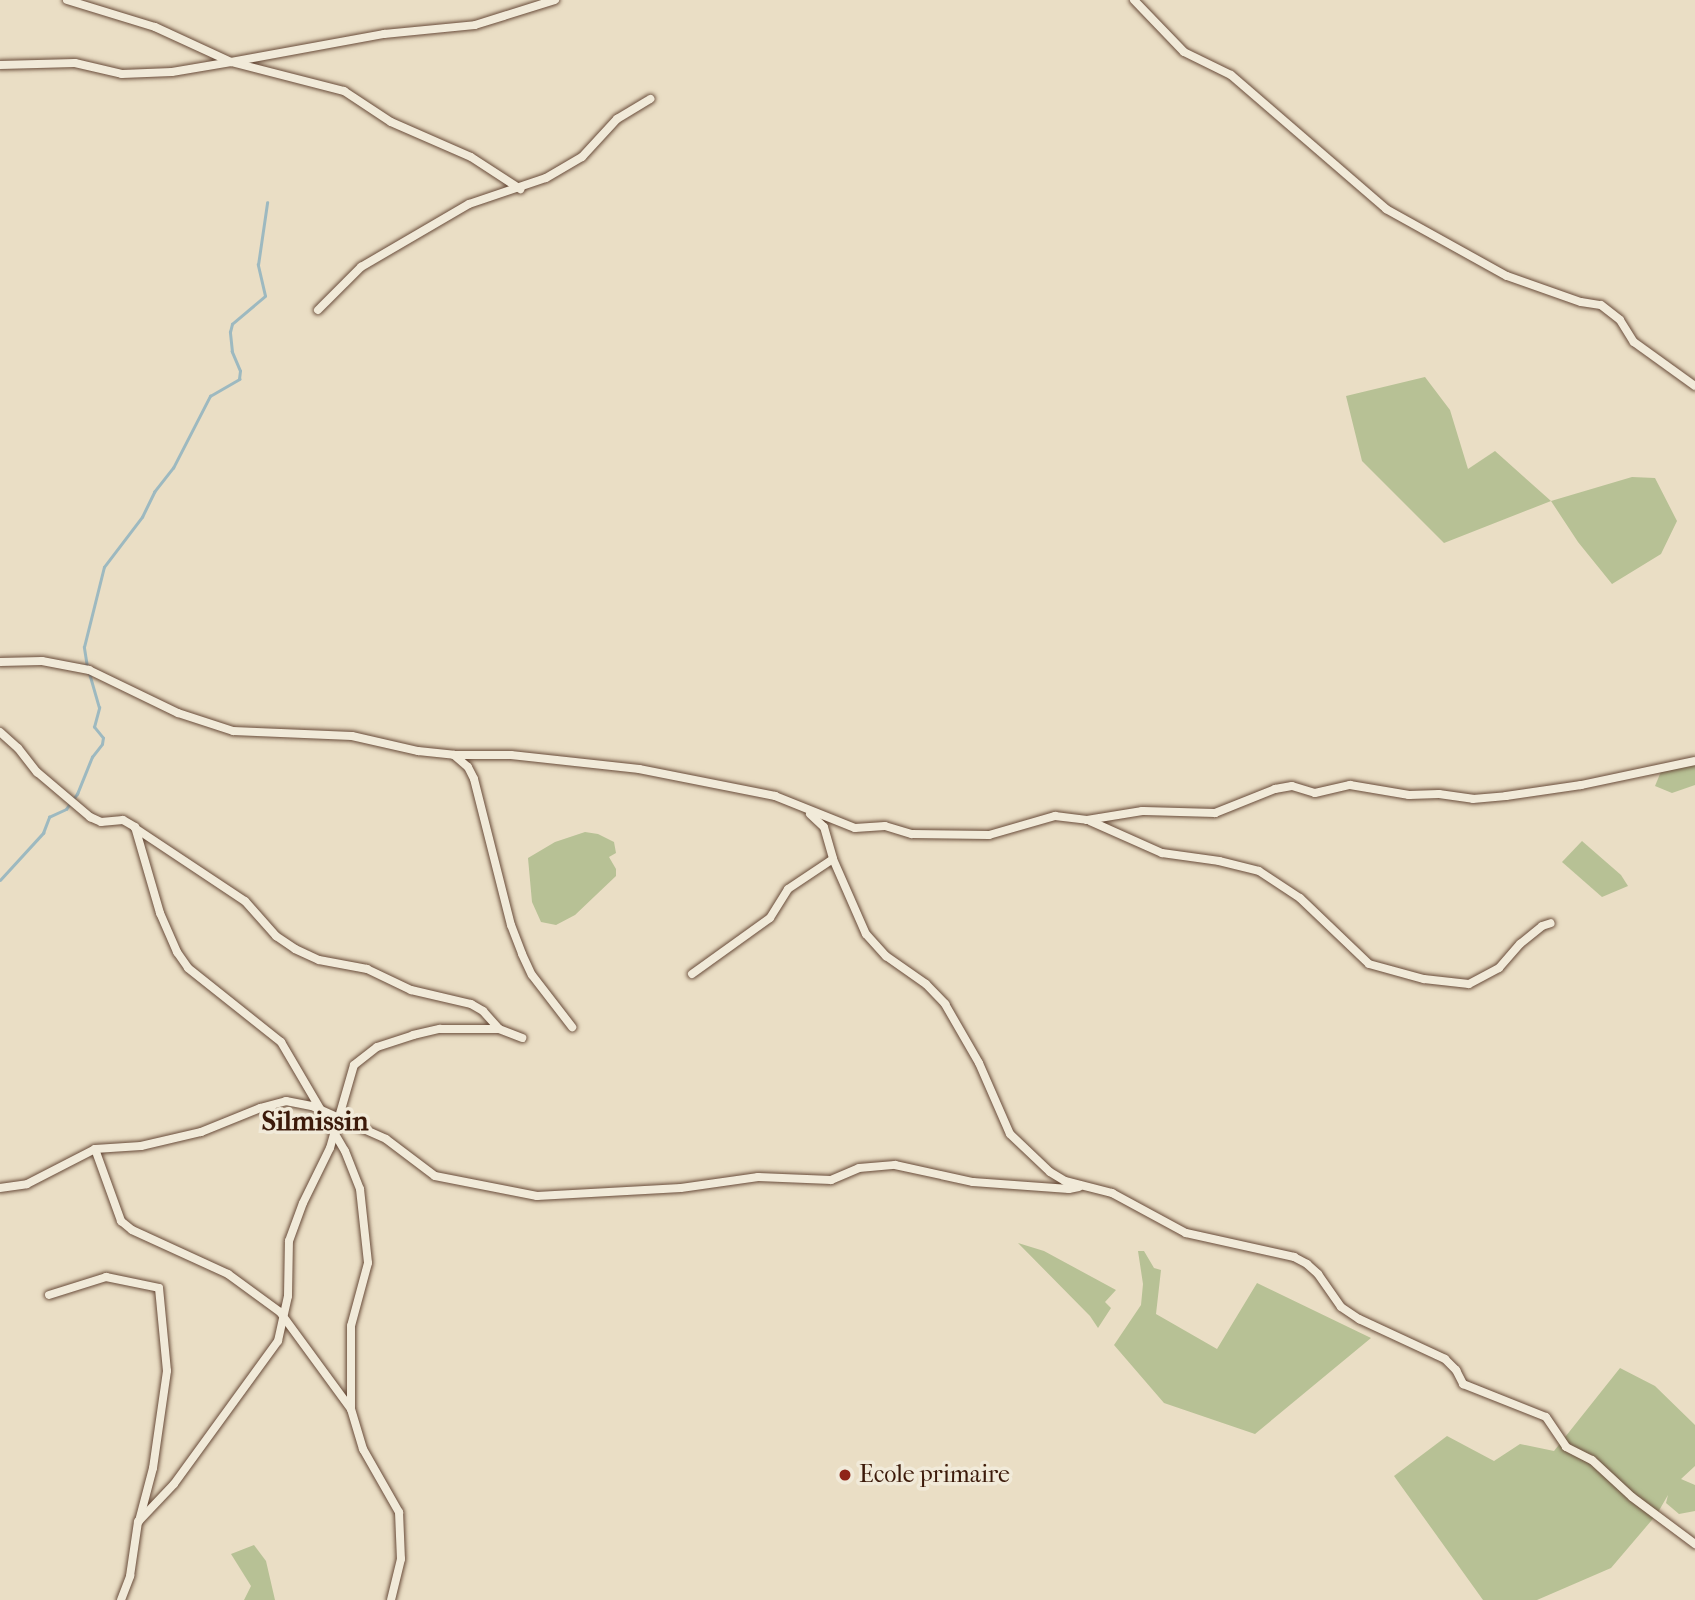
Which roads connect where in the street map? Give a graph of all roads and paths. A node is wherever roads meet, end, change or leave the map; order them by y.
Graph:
1 (67, 0) edge
2 (555, 0) edge
3 (1134, 0) edge
4 (231, 62) junction
5 (0, 65) edge
6 (650, 99) dead end
7 (520, 189) junction
8 (318, 310) dead end
9 (1695, 386) edge
10 (0, 662) edge
11 (0, 732) edge
12 (454, 755) junction
13 (1695, 761) edge
14 (804, 808) junction
15 (1087, 820) junction
16 (135, 827) junction
17 (833, 859) junction
18 (1551, 923) dead end
19 (692, 974) dead end
20 (572, 1027) dead end
21 (499, 1029) junction
22 (522, 1038) dead end
23 (322, 1111) junction
24 (339, 1118) junction
25 (334, 1133) junction
26 (95, 1149) junction
27 (1083, 1186) junction
28 (0, 1188) edge
29 (49, 1295) dead end
30 (285, 1316) junction
31 (351, 1409) junction
32 (138, 1522) junction
33 (1695, 1544) edge
34 (121, 1600) edge
35 (391, 1600) edge

1 - 4 street
2 - 4 street
3 - 9 street
4 - 5 street
4 - 7 street
6 - 7 street
7 - 8 street
10 - 12 street
11 - 16 street
12 - 14 street
12 - 20 street
13 - 15 street
14 - 15 street
14 - 17 street
15 - 18 street
16 - 21 street
16 - 23 street
17 - 19 street
17 - 27 street
21 - 22 street
21 - 24 street
23 - 24 street
23 - 25 street
23 - 26 street
24 - 25 street
24 - 27 street
25 - 30 street
25 - 31 street
26 - 28 street
26 - 30 street
27 - 33 street
29 - 32 street
30 - 31 street
30 - 32 street
31 - 35 street
32 - 34 street

